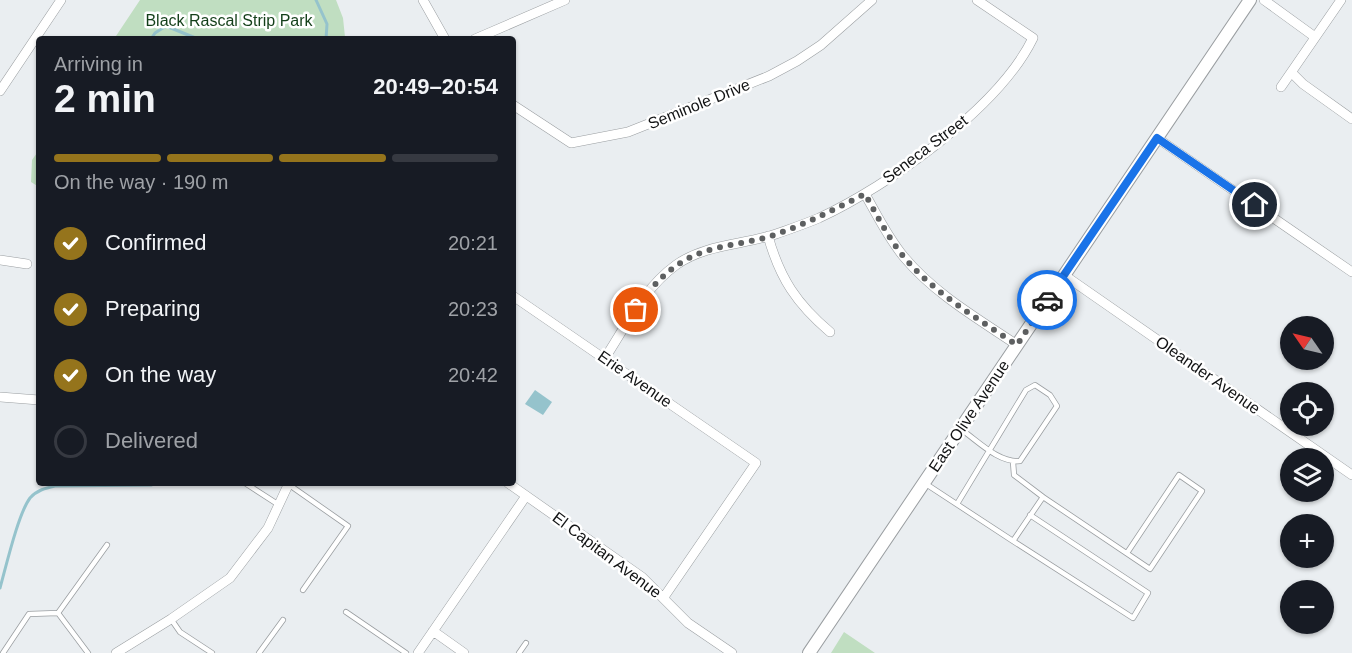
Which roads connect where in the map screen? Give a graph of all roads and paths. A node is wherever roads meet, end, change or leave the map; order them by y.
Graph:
1 (61, 0) edge
2 (423, 0) edge
3 (565, 0) edge
4 (872, 0) edge
5 (977, 0) edge
6 (1250, 0) edge
7 (1264, 0) edge
8 (1341, 0) edge
9 (37, 36) edge
10 (443, 36) edge
11 (482, 36) edge
12 (36, 37) edge
13 (1315, 37) junction
14 (1292, 73) junction
15 (1281, 87) dead end
16 (0, 91) edge
17 (516, 107) edge
18 (1352, 119) edge
19 (1157, 138) junction
20 (865, 194) junction
21 (768, 236) junction
22 (0, 260) edge
23 (27, 264) dead end
24 (1352, 272) edge
25 (1064, 275) junction
26 (516, 298) edge
27 (830, 332) dead end
28 (1017, 345) junction
29 (604, 358) junction
30 (0, 397) edge
31 (36, 400) edge
32 (960, 429) junction
33 (988, 449) junction
34 (1013, 462) junction
35 (1352, 475) edge
36 (924, 483) junction
37 (249, 486) edge
38 (287, 486) edge
39 (292, 486) edge
40 (512, 486) edge
41 (526, 496) junction
42 (1043, 497) junction
43 (957, 504) junction
44 (279, 506) junction
45 (1030, 515) junction
46 (1013, 541) junction
47 (107, 544) dead end
48 (1126, 553) junction
49 (303, 590) dead end
50 (664, 597) junction
51 (346, 612) dead end
52 (58, 613) junction
53 (171, 619) junction
54 (283, 620) dead end
55 (433, 631) junction
56 (526, 643) dead end
57 (3, 653) edge
58 (88, 653) edge
59 (116, 653) edge
60 (212, 653) edge
61 (259, 653) edge
62 (406, 653) edge
63 (418, 653) edge
64 (464, 653) edge
65 (519, 653) edge
66 (732, 653) edge
67 (809, 653) edge

1 - 9 street
2 - 10 street
3 - 11 street
4 - 17 street, Seminole Drive
5 - 20 street, Seneca Street
6 - 19 main road, East Olive Avenue
7 - 13 street
8 - 13 street
12 - 16 street
13 - 14 street
14 - 15 street
14 - 18 street
19 - 24 street
19 - 25 main road, East Olive Avenue
20 - 21 street, Seneca Street
20 - 28 street
21 - 27 street
21 - 29 street, Seneca Street
22 - 23 street
25 - 28 main road, East Olive Avenue
25 - 35 street, Oleander Avenue
26 - 29 street, Erie Avenue
28 - 32 main road, East Olive Avenue
29 - 50 street, Erie Avenue
30 - 31 street
32 - 33 lane
32 - 36 main road, East Olive Avenue
33 - 34 lane
33 - 34 lane
33 - 43 lane
34 - 42 lane
36 - 43 lane
36 - 67 main road, East Olive Avenue
37 - 44 lane
38 - 44 street
39 - 49 lane
40 - 41 street, El Capitan Avenue
41 - 50 street, El Capitan Avenue
41 - 55 street
42 - 45 lane
42 - 48 lane
43 - 46 lane
44 - 53 street
45 - 46 lane
45 - 46 lane
47 - 52 lane
48 - 48 lane
50 - 66 street, El Capitan Avenue
51 - 62 lane
52 - 57 lane
52 - 58 lane
53 - 59 street
53 - 60 lane
54 - 61 lane
55 - 63 street
55 - 64 street
56 - 65 lane

